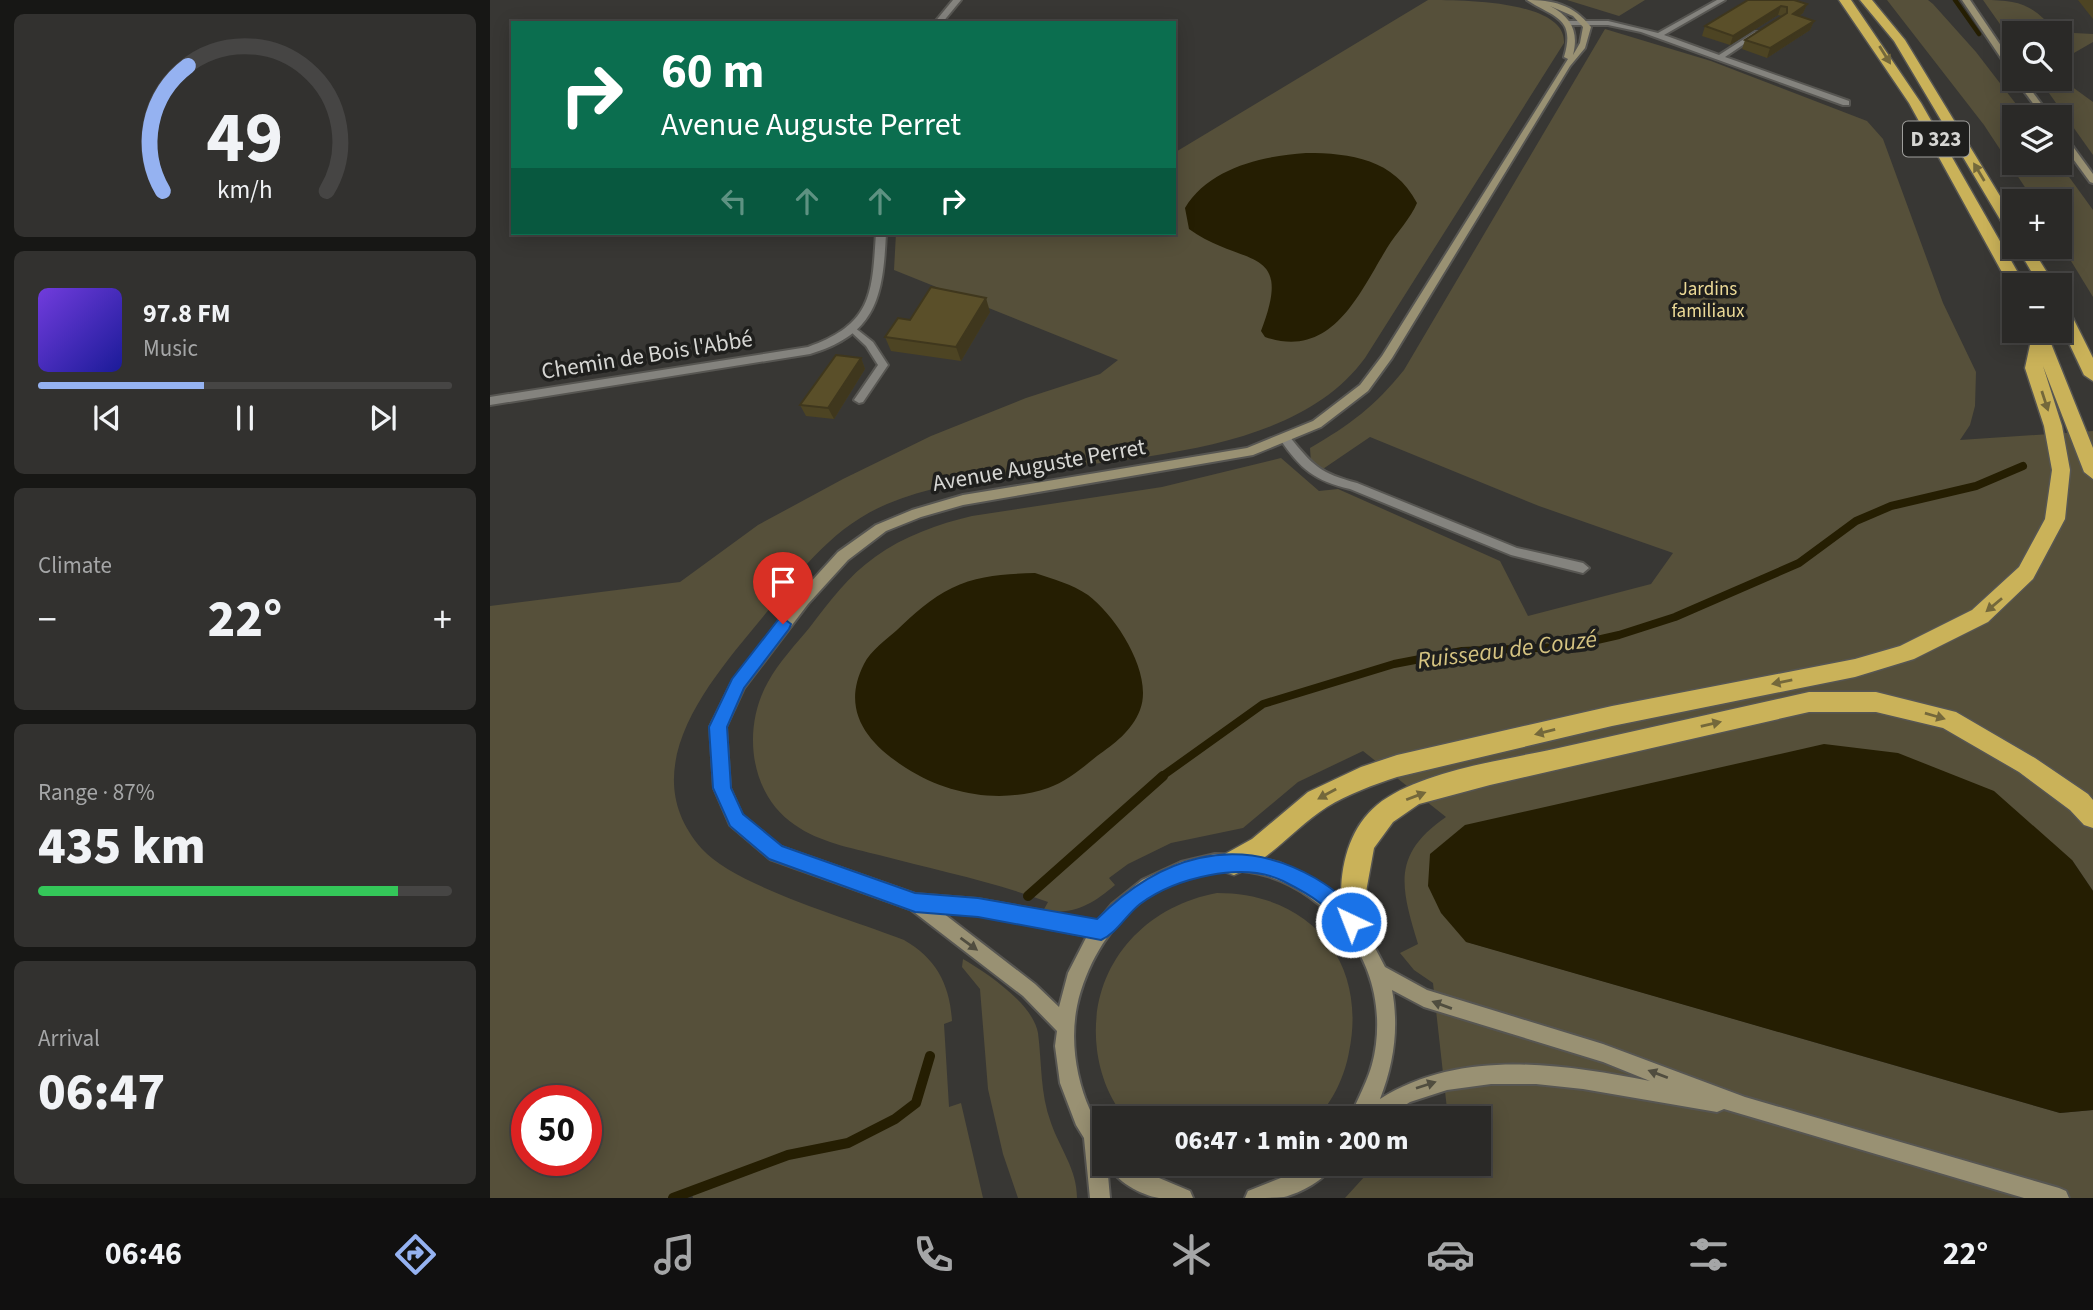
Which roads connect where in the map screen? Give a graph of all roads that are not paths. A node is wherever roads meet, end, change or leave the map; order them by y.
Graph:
1 (957, 0) edge
2 (1531, 0) edge
3 (1543, 0) edge
4 (1722, 0) edge
5 (1845, 0) edge
6 (1866, 0) edge
7 (1966, 0) edge
8 (940, 21) edge
9 (1568, 23) junction
10 (1586, 23) junction
11 (1768, 26) edge
12 (1660, 35) junction
13 (2002, 53) edge
14 (1722, 55) junction
15 (1567, 65) junction
16 (1846, 103) dead end
17 (2072, 151) edge
18 (2093, 180) edge
19 (2002, 211) edge
20 (881, 235) edge
21 (2010, 273) edge
22 (854, 330) junction
23 (2072, 332) edge
24 (2037, 343) edge
25 (2042, 343) edge
26 (2093, 374) edge
27 (859, 400) dead end
28 (490, 401) edge
29 (1285, 439) junction
30 (2093, 472) edge
31 (1583, 568) dead end
32 (2093, 817) edge
33 (1234, 863) junction
34 (915, 902) junction
35 (1101, 930) junction
36 (1360, 934) junction
37 (1378, 973) junction
38 (1064, 1025) junction
39 (1366, 1106) edge
40 (1385, 1106) edge
41 (1745, 1107) junction
42 (1092, 1131) edge
43 (1100, 1176) edge
44 (1132, 1176) edge
45 (1305, 1176) edge
46 (1100, 1198) edge
47 (1183, 1198) edge
48 (1255, 1198) edge
49 (2059, 1198) edge

1 - 8 street
2 - 9 street
3 - 10 street
4 - 12 lane
5 -> 21 highway, D 323
19 -> 6 highway, D 323
7 - 13 street
9 - 10 lane
9 - 15 street, Avenue Auguste Perret
10 - 12 lane
10 - 15 street, Avenue Auguste Perret
11 - 14 lane
12 - 14 lane
14 - 16 lane
15 - 29 street, Avenue Auguste Perret
17 - 18 street
20 - 22 street
22 - 27 lane
22 - 28 street, Chemin de Bois l'Abbé
23 - 26 highway
24 -> 33 highway
25 - 30 highway
29 - 31 lane
29 - 34 street, Avenue Auguste Perret
36 -> 32 highway
33 - 35 street
33 - 36 street
34 - 35 street, Avenue Auguste Perret
34 -> 38 street, Avenue Auguste Perret
35 - 38 street
36 - 37 street
37 - 39 street
41 -> 37 street
38 - 42 street
40 -> 41 street
41 - 49 street
43 - 46 street
44 - 47 street
45 - 48 street

